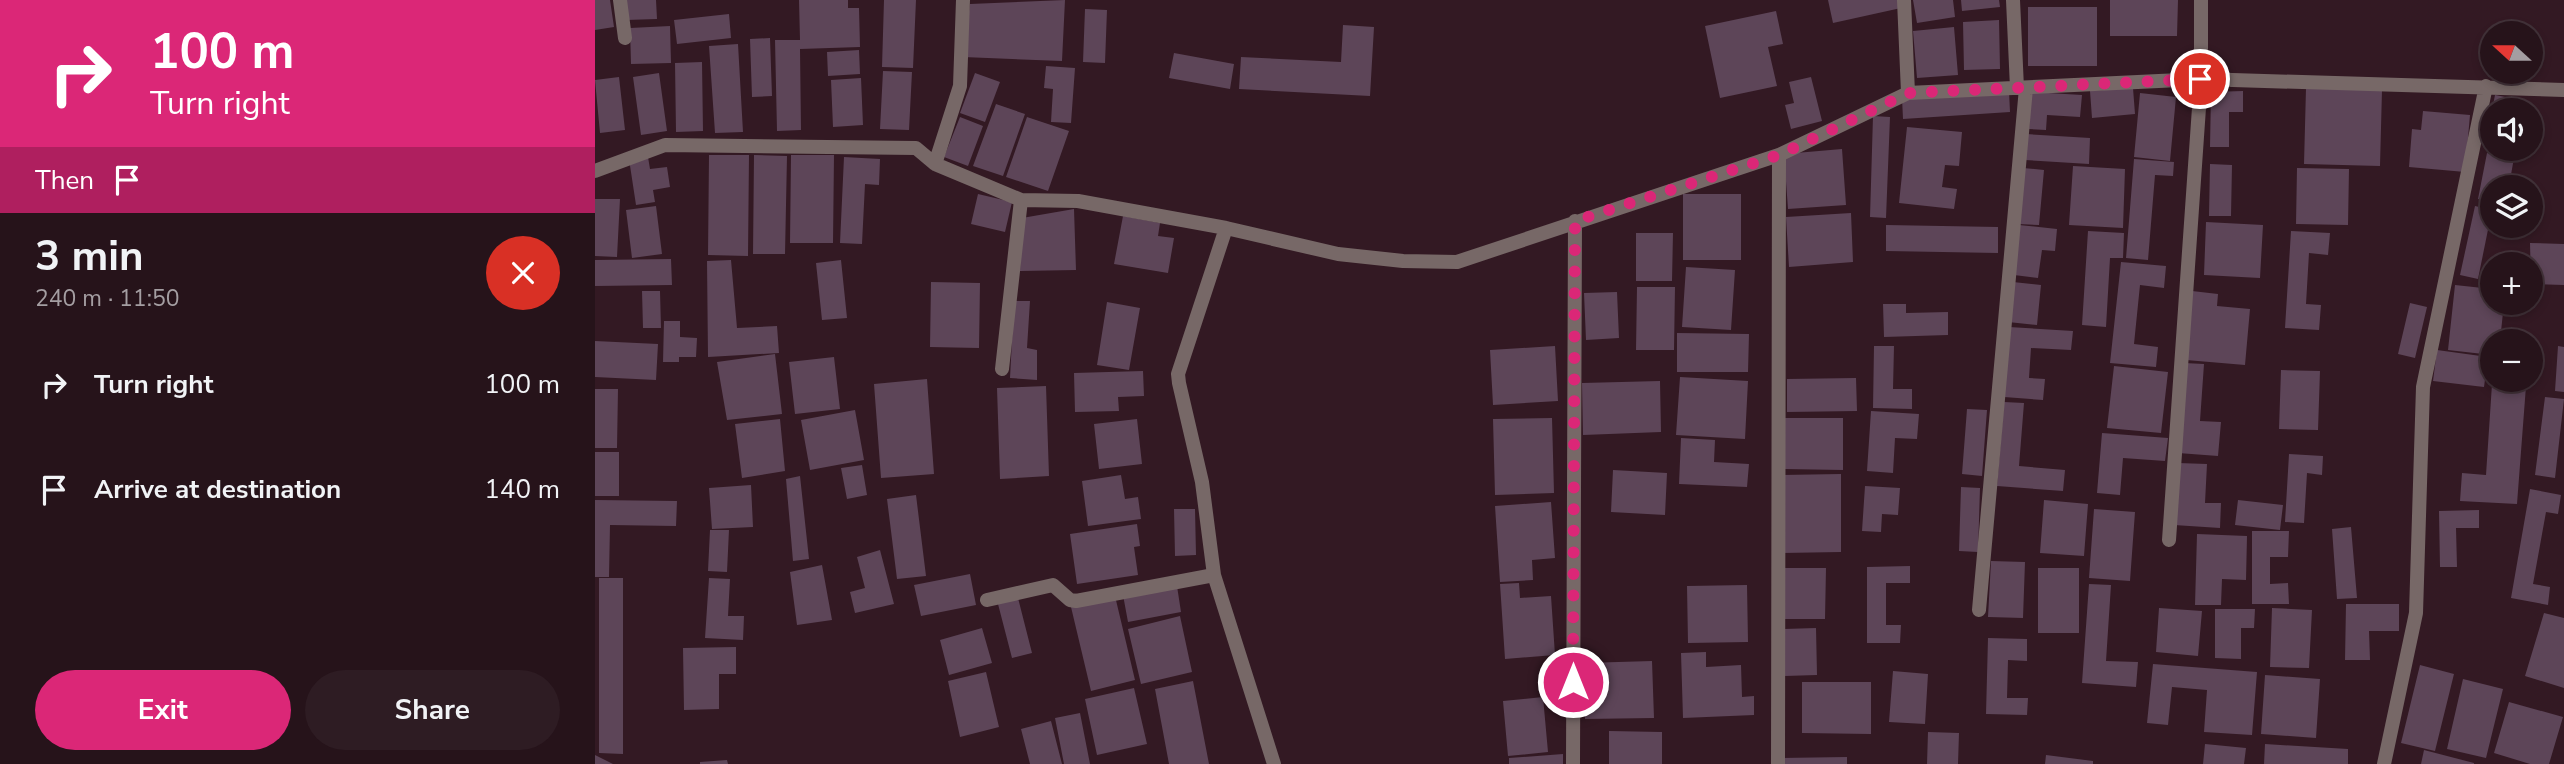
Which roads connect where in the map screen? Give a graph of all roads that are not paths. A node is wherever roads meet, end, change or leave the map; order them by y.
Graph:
1 (620, 0) edge
2 (964, 0) edge
3 (1904, 0) edge
4 (2013, 0) edge
5 (2201, 0) edge
6 (625, 38) dead end
7 (2200, 79) junction
8 (2486, 86) junction
9 (2021, 88) junction
10 (2564, 90) edge
11 (1908, 93) junction
12 (1779, 155) junction
13 (935, 164) junction
14 (595, 171) edge
15 (1021, 200) junction
16 (1575, 221) junction
17 (1226, 228) junction
18 (1002, 369) dead end
19 (2169, 540) dead end
20 (1214, 575) junction
21 (987, 600) dead end
22 (1979, 610) dead end
23 (1274, 764) edge
24 (1573, 764) edge
25 (1777, 764) edge
26 (2384, 764) edge

1 - 6 street
2 - 13 street
3 - 11 street
4 - 9 street
5 - 7 street
7 - 8 street
7 - 9 street
7 - 19 street
8 - 10 street
8 - 26 street
9 - 11 street
9 - 22 street
11 - 12 street
12 - 16 street
12 - 25 street
13 - 14 street
13 - 15 street
15 - 17 street
15 - 18 street
16 - 17 street
16 - 24 street
17 - 20 street
20 - 21 street
20 - 23 street

